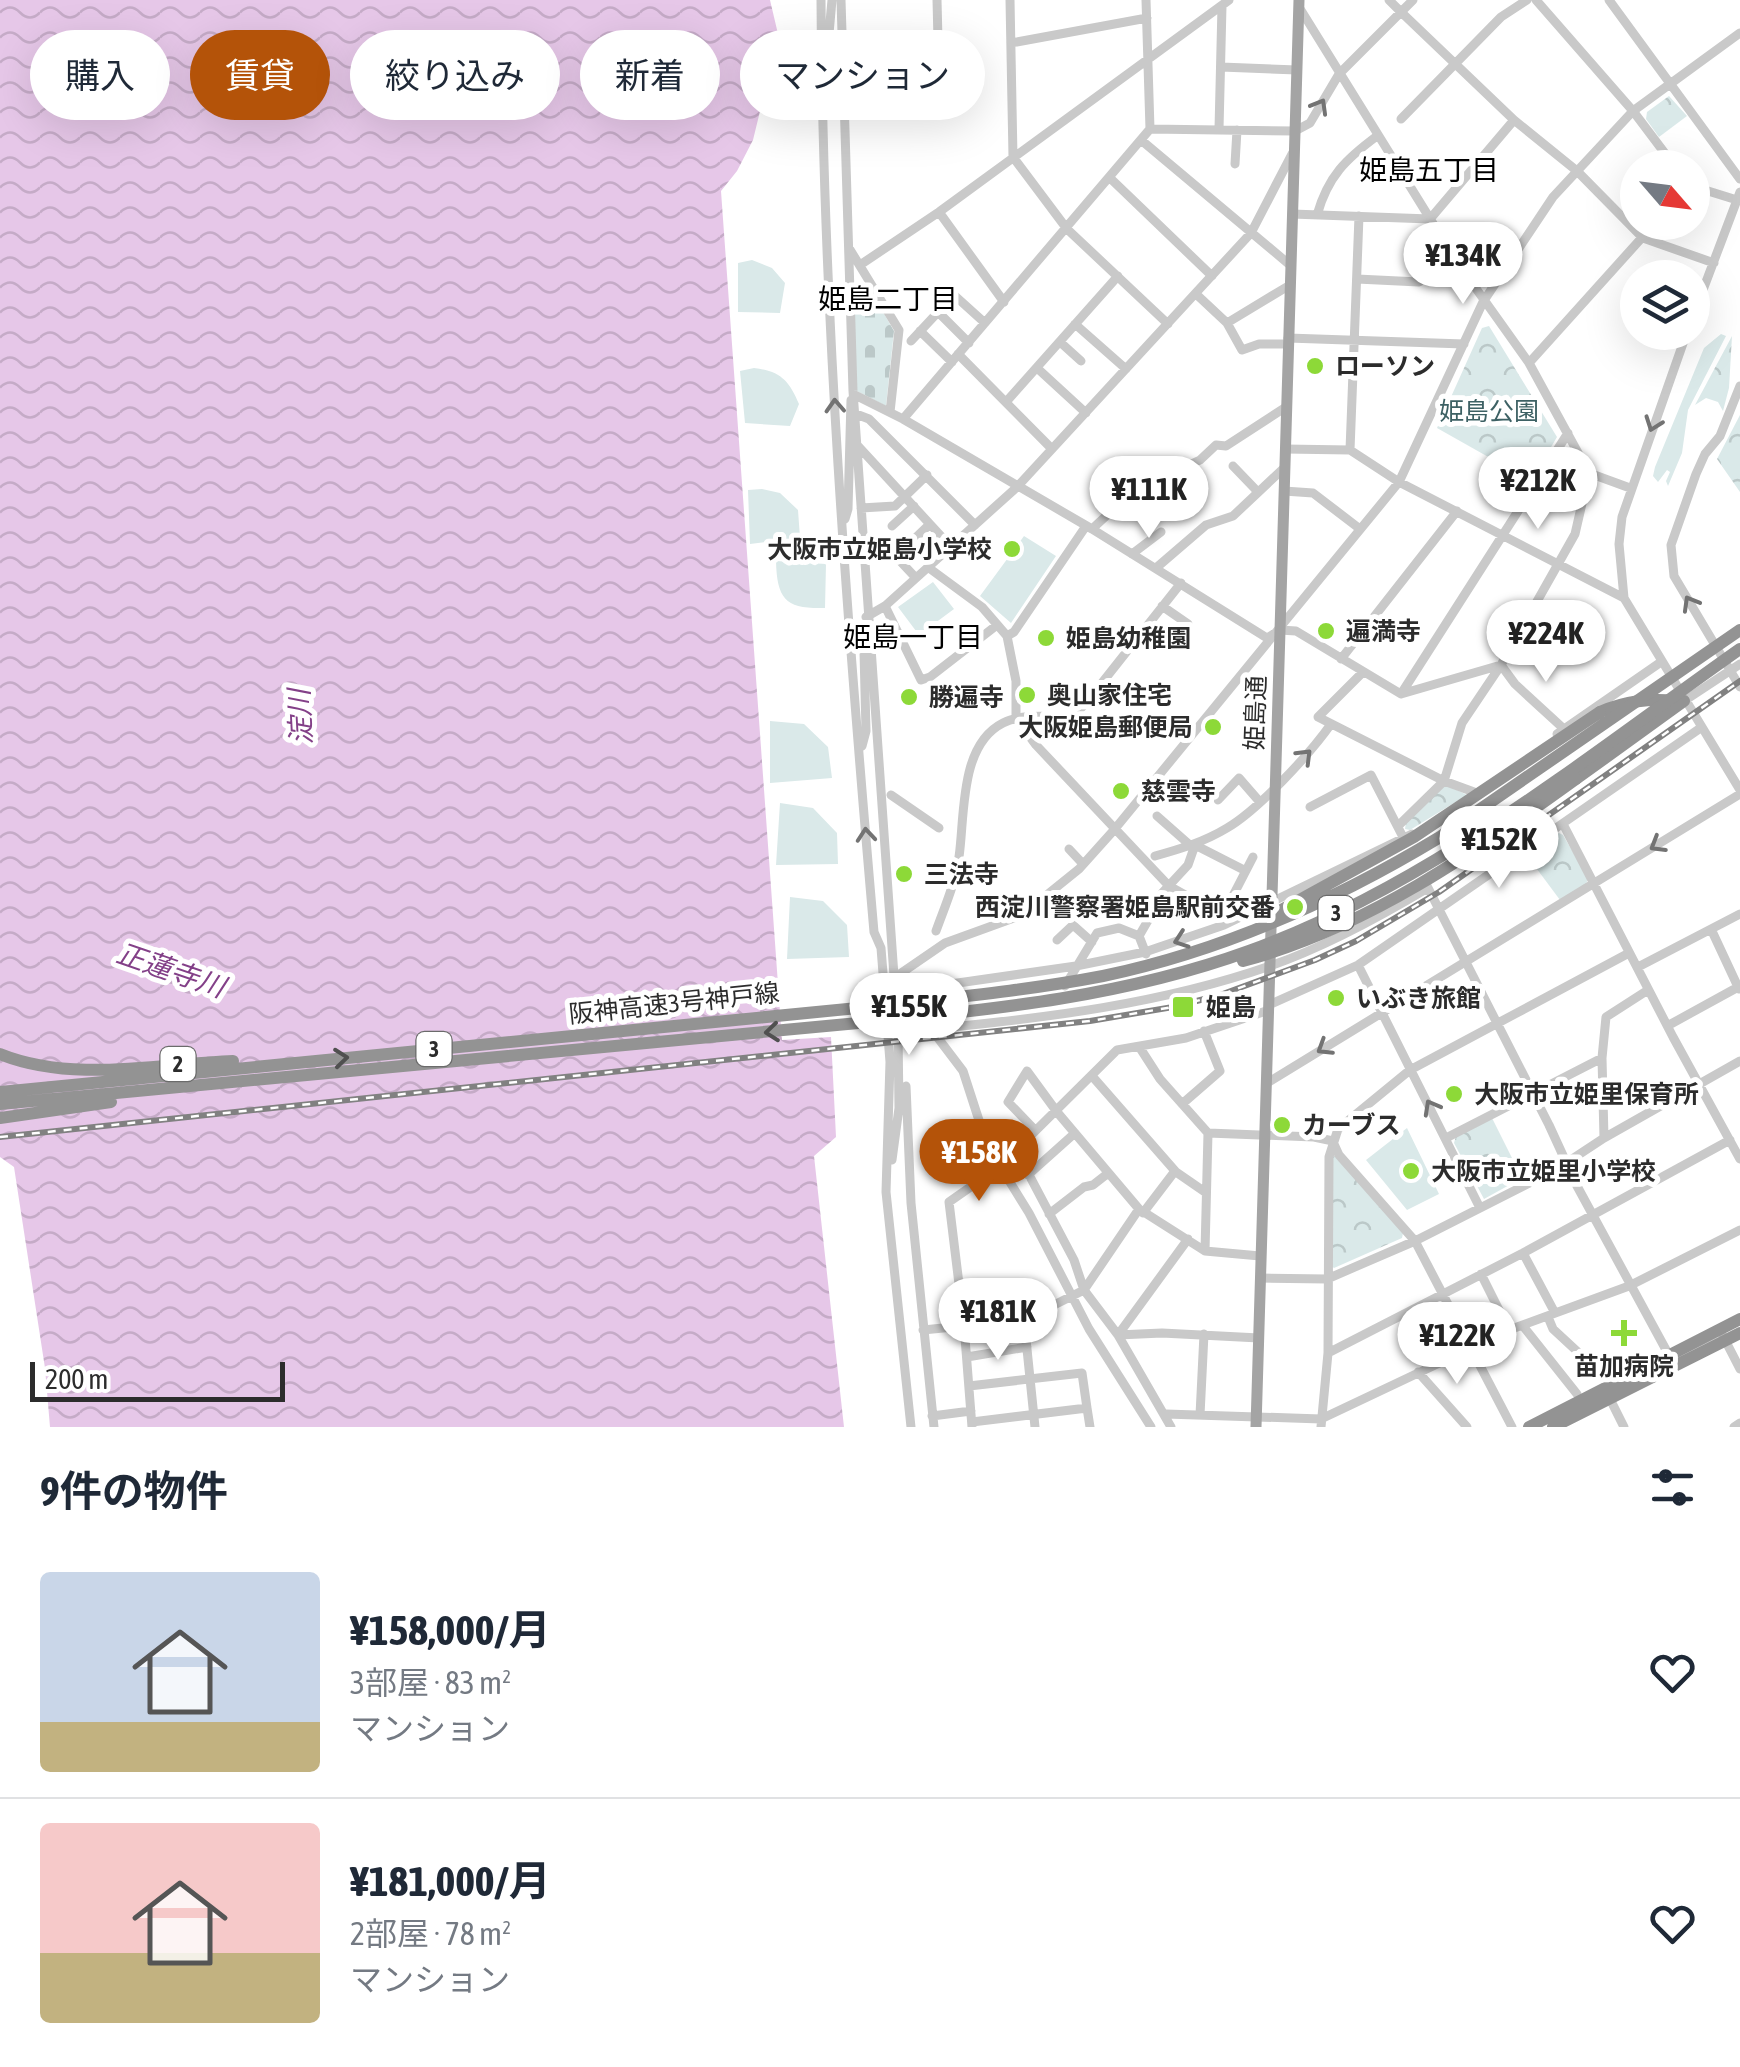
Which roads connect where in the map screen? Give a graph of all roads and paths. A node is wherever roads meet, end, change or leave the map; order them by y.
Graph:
1 (821, 0) edge
2 (832, 0) edge
3 (840, 0) edge
4 (937, 0) edge
5 (1010, 0) edge
6 (1146, 0) edge
7 (1389, 0) edge
8 (1413, 0) edge
9 (1527, 0) edge
10 (1536, 0) edge
11 (1608, 0) edge
12 (1298, 2) edge
13 (1226, 3) edge
14 (1402, 12) junction
15 (1147, 18) junction
16 (822, 30) edge
17 (830, 30) edge
18 (938, 30) edge
19 (1740, 32) edge
20 (1010, 43) junction
21 (1150, 58) junction
22 (1455, 64) junction
23 (1220, 67) junction
24 (1297, 70) junction
25 (1338, 74) junction
26 (1668, 83) junction
27 (1633, 111) junction
28 (1401, 119) dead end
29 (826, 120) edge
30 (1514, 120) junction
31 (1150, 128) junction
32 (1219, 129) junction
33 (1237, 130) junction
34 (1295, 131) junction
35 (1377, 136) junction
36 (1141, 140) junction
37 (1662, 150) edge
38 (1294, 152) junction
39 (1013, 157) junction
40 (1235, 164) dead end
41 (1576, 172) junction
42 (1110, 178) junction
43 (1740, 179) edge
44 (1710, 190) edge
45 (1739, 196) edge
46 (938, 212) junction
47 (1292, 214) junction
48 (1317, 215) junction
49 (1358, 216) junction
50 (1620, 216) edge
51 (1430, 220) junction
52 (1067, 229) junction
53 (1251, 233) junction
54 (1640, 240) edge
55 (1648, 240) edge
56 (847, 245) junction
57 (1455, 259) junction
58 (1714, 263) junction
59 (860, 264) junction
60 (1290, 265) junction
61 (1710, 273) edge
62 (1118, 276) junction
63 (1212, 276) junction
64 (1357, 278) junction
65 (1290, 285) junction
66 (1196, 294) junction
67 (1004, 302) junction
68 (1483, 302) junction
69 (938, 312) junction
70 (1227, 323) junction
71 (985, 324) junction
72 (1076, 324) junction
73 (1168, 324) junction
74 (920, 331) junction
75 (911, 340) dead end
76 (1356, 340) junction
77 (1288, 341) junction
78 (969, 342) junction
79 (1060, 342) junction
80 (1464, 344) junction
81 (1680, 350) edge
82 (955, 358) junction
83 (1081, 361) dead end
84 (1529, 363) junction
85 (1037, 368) junction
86 (1126, 369) junction
87 (1740, 386) edge
88 (855, 395) junction
89 (1006, 402) junction
90 (1286, 407) junction
91 (890, 412) junction
92 (1086, 413) junction
93 (856, 414) junction
94 (902, 419) junction
95 (1568, 433) junction
96 (858, 446) junction
97 (1052, 449) junction
98 (1284, 449) junction
99 (1350, 450) junction
100 (1233, 466) dead end
101 (1284, 468) junction
102 (1589, 472) junction
103 (928, 475) junction
104 (1400, 482) junction
105 (1017, 487) junction
106 (1630, 488) junction
107 (1258, 492) junction
108 (1284, 492) junction
109 (905, 496) junction
110 (914, 506) junction
111 (861, 508) junction
112 (1457, 511) junction
113 (930, 524) junction
114 (975, 525) junction
115 (892, 526) dead end
116 (842, 528) junction
117 (1089, 528) junction
118 (1360, 529) junction
119 (1161, 532) dead end
120 (1501, 535) junction
121 (884, 545) dead end
122 (907, 546) dead end
123 (951, 548) junction
124 (1132, 554) junction
125 (1558, 564) junction
126 (928, 568) junction
127 (1156, 568) junction
128 (916, 578) junction
129 (1181, 583) junction
130 (1624, 598) junction
131 (885, 606) junction
132 (1162, 606) junction
133 (868, 615) junction
134 (997, 624) junction
135 (1188, 624) dead end
136 (1280, 630) junction
137 (1740, 630) edge
138 (1008, 636) junction
139 (1740, 649) edge
140 (1341, 659) junction
141 (1662, 662) junction
142 (1502, 666) junction
143 (1732, 670) edge
144 (1362, 673) junction
145 (1740, 687) edge
146 (1401, 694) junction
147 (1687, 700) junction
148 (1016, 718) junction
149 (1331, 724) junction
150 (1702, 727) junction
151 (1564, 729) junction
152 (859, 759) junction
153 (1444, 781) junction
154 (1276, 786) junction
155 (1474, 792) junction
156 (1740, 792) edge
157 (892, 795) dead end
158 (1218, 800) dead end
159 (1259, 801) junction
160 (1310, 807) dead end
161 (1157, 816) dead end
162 (1562, 824) junction
163 (939, 828) dead end
164 (1114, 830) junction
165 (1400, 831) junction
166 (1193, 846) junction
167 (1069, 849) dead end
168 (1155, 856) dead end
169 (1253, 857) dead end
170 (1083, 864) junction
171 (1244, 870) junction
172 (1595, 884) junction
173 (1169, 886) junction
174 (1428, 888) junction
175 (1271, 902) junction
176 (1438, 910) junction
177 (1740, 914) edge
178 (1222, 920) junction
179 (1711, 929) junction
180 (936, 931) dead end
181 (1140, 936) junction
182 (1058, 940) dead end
183 (1092, 942) junction
184 (1195, 951) junction
185 (1145, 952) junction
186 (1629, 954) junction
187 (1465, 964) junction
188 (1358, 965) junction
189 (1076, 966) junction
190 (1270, 966) junction
191 (1638, 968) junction
192 (894, 978) junction
193 (1739, 989) edge
194 (1648, 990) junction
195 (895, 992) junction
196 (1174, 992) junction
197 (1060, 1001) junction
198 (1269, 1008) junction
199 (1382, 1013) junction
200 (1046, 1018) junction
201 (1495, 1023) junction
202 (1668, 1025) junction
203 (932, 1029) junction
204 (1204, 1031) junction
205 (1140, 1048) junction
206 (0, 1054) edge
207 (1602, 1058) junction
208 (300, 1062) junction
209 (1740, 1062) edge
210 (1410, 1070) junction
211 (1092, 1076) junction
212 (1267, 1083) junction
213 (1700, 1085) junction
214 (906, 1086) dead end
215 (162, 1090) junction
216 (0, 1092) edge
217 (1533, 1092) junction
218 (0, 1104) edge
219 (1182, 1104) junction
220 (1056, 1112) junction
221 (0, 1118) edge
222 (1035, 1130) junction
223 (1075, 1133) junction
224 (1208, 1133) junction
225 (1265, 1136) junction
226 (1448, 1137) junction
227 (1604, 1138) junction
228 (1730, 1140) junction
229 (1332, 1141) junction
230 (1016, 1150) junction
231 (1740, 1159) edge
232 (1566, 1163) junction
233 (999, 1167) junction
234 (1175, 1172) junction
235 (1107, 1174) junction
236 (1028, 1176) junction
237 (886, 1192) junction
238 (1205, 1192) junction
239 (1480, 1208) junction
240 (1142, 1211) junction
241 (1049, 1214) junction
242 (1592, 1215) junction
243 (1740, 1230) edge
244 (1188, 1239) junction
245 (1416, 1241) junction
246 (1205, 1251) junction
247 (1523, 1253) junction
248 (1260, 1256) junction
249 (1480, 1274) junction
250 (1260, 1278) junction
251 (1327, 1279) junction
252 (1629, 1286) junction
253 (1084, 1290) junction
254 (1445, 1293) junction
255 (1070, 1296) junction
256 (1551, 1315) junction
257 (1740, 1318) edge
258 (1024, 1320) junction
259 (964, 1325) junction
260 (1523, 1326) junction
261 (923, 1330) junction
262 (1510, 1330) junction
263 (1204, 1334) junction
264 (1740, 1334) edge
265 (1118, 1335) junction
266 (1722, 1335) junction
267 (1259, 1338) junction
268 (1027, 1347) junction
269 (1472, 1347) junction
270 (1328, 1353) junction
271 (967, 1357) junction
272 (1671, 1360) junction
273 (1740, 1369) edge
274 (1418, 1372) junction
275 (1608, 1379) dead end
276 (1031, 1380) junction
277 (969, 1386) junction
278 (1577, 1394) dead end
279 (1610, 1399) junction
280 (1088, 1408) junction
281 (1166, 1414) junction
282 (1200, 1415) junction
283 (971, 1420) edge
284 (1035, 1421) edge
285 (933, 1422) edge
286 (1256, 1422) edge
287 (1321, 1423) edge
288 (911, 1427) edge
289 (1090, 1427) edge
290 (1151, 1427) edge
291 (1171, 1427) edge
292 (1467, 1427) edge
293 (1512, 1427) edge
294 (1529, 1427) edge
295 (1553, 1427) edge
296 (1624, 1427) edge

1 - 16 street
2 - 17 street
3 - 56 street
4 - 18 street
5 - 20 street
6 - 15 street
7 - 14 street
8 - 14 street
9 - 22 street
10 - 27 street
11 - 26 street
12 - 24 main road, 姫島通
12 - 25 street
13 - 21 street
13 - 23 street
14 - 22 street
14 - 25 street
15 - 20 street
15 - 21 street
19 - 26 street
20 - 39 street
21 - 31 street
21 - 39 street
22 - 28 street
22 - 30 street
23 - 24 street
23 - 32 street
24 - 34 main road, 姫島通
34 -> 25 street
25 - 35 street
26 - 27 street
26 - 43 street
27 - 37 street
27 - 41 street
116 -> 29 street
30 - 41 street
30 - 51 street
31 - 32 street
31 - 36 street
32 - 33 street
33 - 34 street
33 - 40 street
34 - 38 main road, 姫島通
35 - 48 street
35 - 51 street
36 - 42 street
36 - 53 street
38 - 47 main road, 姫島通
38 - 53 street
39 - 46 street
39 - 52 street
41 - 50 street
41 - 68 street
42 - 52 street
42 - 63 street
44 - 45 street
45 - 58 street
46 - 59 street
46 - 67 street
47 - 48 street
47 - 60 main road, 姫島通
48 - 49 street
49 - 51 street
49 - 64 street
51 - 57 street
52 - 62 street
52 - 67 street
53 - 60 street
53 - 63 street
54 - 84 street
55 - 58 street
56 - 59 street
56 - 88 street
57 - 64 street
57 - 68 street
58 - 61 street
59 - 91 street
60 - 65 main road, 姫島通
62 - 72 street
62 - 73 street
63 - 66 street
64 - 76 street
65 - 70 street
65 - 77 main road, 姫島通
66 - 70 street
66 - 73 street
67 - 71 street
68 - 80 street
68 - 84 street
69 - 71 street
69 - 74 street
69 - 78 street
70 - 77 street
71 - 78 street
72 - 79 street
72 - 86 street
73 - 86 street
74 - 75 street
74 - 82 street
76 - 77 street
76 - 80 street
76 - 99 street
77 - 90 main road, 姫島通
78 - 82 street
79 - 83 street
79 - 85 street
80 - 104 street
81 -> 106 street
82 - 89 street
82 - 94 street
84 - 95 street
85 - 89 street
85 - 92 street
86 - 92 street
143 -> 87 street
88 - 91 street
88 - 93 street
88 - 116 street
89 - 97 street
90 - 98 main road, 姫島通
90 - 117 street
91 - 94 street
92 - 97 street
93 - 96 street
93 - 103 street
94 - 105 street
95 - 102 street
95 - 120 street
96 - 109 street
96 - 111 street
97 - 105 street
98 - 99 street
98 - 101 main road, 姫島通
99 - 104 street
100 - 107 street
101 - 107 street
101 - 108 main road, 姫島通
102 - 106 street
102 - 125 street
103 - 109 street
103 - 114 street
104 - 112 street
104 - 118 street
105 - 114 street
105 - 117 street
106 - 130 street
107 - 127 street
108 - 118 street
108 - 136 main road, 姫島通
109 - 110 street
109 - 111 street
110 - 113 street
110 - 115 street
111 - 133 street
112 - 120 street
112 - 140 street
113 - 122 street
113 - 123 street
114 - 123 street
116 - 152 street
117 - 124 street
117 - 138 street
118 - 136 street
119 - 124 street
120 - 125 street
120 - 146 street
121 - 128 street
123 - 126 street
124 - 127 street
125 - 130 street
125 - 142 street
126 - 128 street
126 - 134 street
127 - 129 street
128 - 131 street
129 - 132 street
129 - 136 street
130 - 141 street
131 - 133 street
131 - 134 street
132 - 135 street
132 - 148 street
133 - 152 street
133 - 192 street
134 - 138 street
136 - 140 street
136 - 154 main road, 姫島通
136 - 164 street
137 - 184 highway, 阪神高速3号神戸線 / 3, bridge
138 - 148 street
139 - 197 highway, 阪神高速3号神戸線 / 3, bridge
140 - 144 street
141 - 147 street
141 - 151 street
142 - 146 street
142 - 151 street
142 - 153 street
143 - 145 street
143 - 147 street
144 - 146 street
144 - 149 street
147 - 150 street
147 - 184 highway, 3, bridge
147 - 197 highway, 3, bridge
148 - 164 street
148 - 180 street
149 - 153 street
154 -> 149 street
150 - 156 street
150 - 162 street
151 - 155 street
237 -> 152 street
153 - 155 street
153 - 165 street
154 - 159 street
154 - 175 main road, 姫島通
155 - 165 street
156 -> 172 street
157 - 163 street
158 - 159 street
159 - 166 street
160 - 165 street
161 - 166 street
162 - 172 street
162 - 176 street
164 - 170 street
164 - 173 street
165 - 174 street
165 - 175 street
166 - 168 street
166 - 171 street
166 - 173 street
167 - 170 street
169 - 171 street
170 - 192 street
171 - 178 street
172 - 186 street
172 - 187 street
173 - 178 street
173 - 181 street
174 - 176 street
174 - 190 street
175 - 178 street
175 - 190 main road, 姫島通
176 - 187 street
176 - 188 street
177 - 179 street
178 -> 185 street
179 - 191 street
179 - 193 street
181 - 183 street
181 - 185 street
182 - 183 street
183 - 189 street
208 -> 184 highway, 阪神高速3号神戸線 / 3, bridge
185 - 189 street
185 - 196 street
186 - 191 street
186 - 201 street
187 - 199 street
187 - 201 street
188 - 198 street
188 - 199 street
189 - 195 street
189 - 200 street
190 - 196 street
190 - 198 main road, 姫島通
191 - 194 street
192 - 195 street
193 - 202 street
194 - 202 street
194 - 207 street
195 - 203 street
195 - 237 street
196 - 200 street
197 -> 215 highway, 阪神高速3号神戸線 / 3, bridge
198 - 204 street
198 - 212 main road, 姫島通
199 - 210 street
199 -> 212 street
200 - 203 street
201 - 210 street
201 - 217 street
202 - 213 street
203 - 233 street
204 - 205 street
204 - 219 street
205 - 211 street
205 - 219 street
206 - 208 highway, 2
207 - 217 street
207 - 227 street
208 - 216 highway, 阪神高速3号神戸線 / 3
209 - 213 street
226 -> 210 street
210 - 229 street
211 - 220 street
211 - 234 street
212 - 225 main road, 姫島通
213 - 227 street
213 - 228 street
214 - 261 street
215 - 218 highway, 阪神高速3号神戸線 / 3
215 - 221 highway, 2
217 - 226 street
217 - 232 street
219 - 224 street
220 - 222 street
220 - 222 street
220 - 223 street
222 - 230 street
223 - 235 street
223 - 236 street
224 - 225 street
224 - 238 street
225 - 229 street
225 - 248 main road, 姫島通
226 - 239 street
227 - 232 street
228 - 231 street
228 - 242 street
229 - 245 street
229 - 251 street
230 - 233 street
230 - 236 street
232 - 239 street
232 - 242 street
233 - 255 street
233 - 259 street
234 - 238 street
234 - 240 street
235 - 240 street
235 - 241 street
236 - 241 street
237 - 288 street
238 - 246 street
239 - 245 street
240 - 244 street
240 - 253 street
241 - 253 street
242 - 247 street
242 - 252 street
243 - 252 street
244 - 246 street
244 - 265 street
245 - 251 street
245 - 254 street
246 - 248 street
247 - 249 street
247 - 256 street
248 - 250 main road, 姫島通
249 - 254 street
249 - 262 street
250 - 251 street
250 - 267 main road, 姫島通
251 - 270 street
252 - 256 street
252 - 272 street
253 - 255 street
253 - 265 street
254 - 269 street
254 - 270 street
255 - 258 street
255 - 290 street
256 - 260 street
256 - 275 street
257 - 266 highway
258 - 259 street
258 - 268 street
259 - 261 street
259 - 271 street
260 - 262 street
260 - 278 street
261 - 285 street
262 - 269 street
263 - 265 street
263 - 267 street
263 - 282 street
264 - 266 highway
265 - 281 street
266 - 272 highway
266 - 273 street
267 - 286 main road, 姫島通
268 - 271 street
268 - 276 street
269 - 274 street
269 - 293 street
270 - 287 street
271 - 277 street
272 - 279 highway
272 - 294 highway
274 - 287 street
274 - 292 street
276 - 277 street
276 - 280 street
276 - 284 street
277 - 283 street
279 - 295 highway
279 - 296 street
280 - 284 street
280 - 289 street
281 - 282 street
281 - 291 street
282 - 286 street
283 - 284 street
283 - 285 street
286 - 287 street

